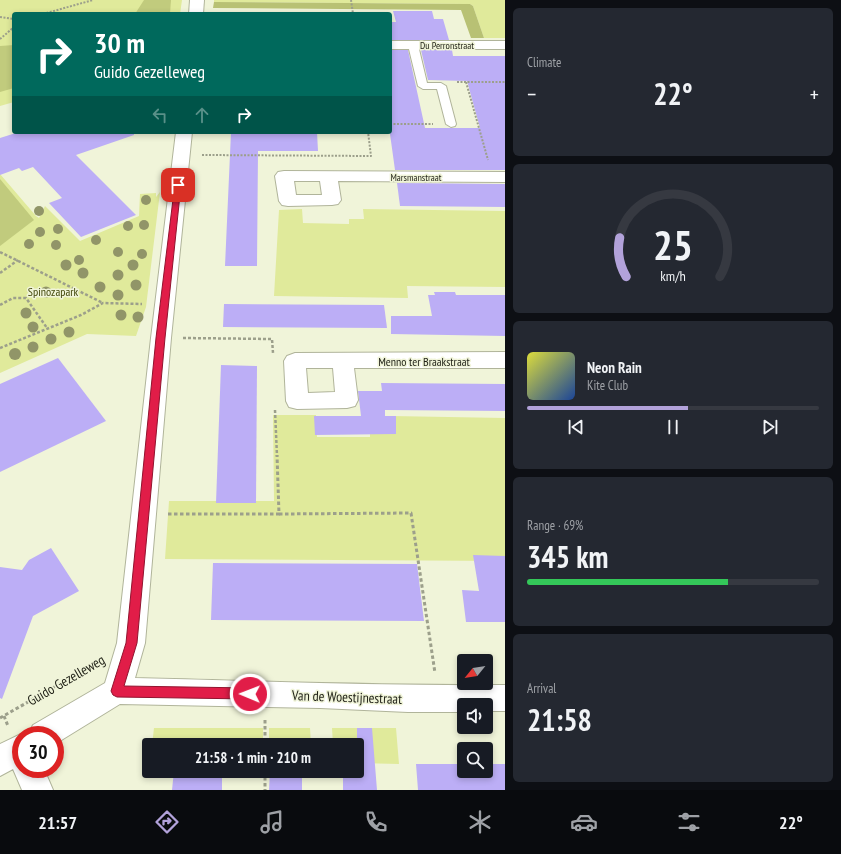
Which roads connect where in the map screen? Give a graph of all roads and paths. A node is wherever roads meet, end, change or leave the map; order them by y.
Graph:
1 (93, 0) edge
2 (197, 0) edge
3 (351, 0) edge
4 (50, 12) edge
5 (196, 12) edge
6 (353, 12) edge
7 (0, 17) edge
8 (12, 19) edge
9 (12, 29) edge
10 (0, 39) edge
11 (413, 45) junction
12 (505, 45) edge
13 (392, 46) edge
14 (466, 82) junction
15 (505, 82) edge
16 (441, 86) junction
17 (392, 124) edge
18 (451, 124) joint
19 (184, 134) edge
20 (368, 134) edge
21 (181, 155) junction
22 (328, 176) dead end
23 (499, 177) edge
24 (1, 253) edge
25 (18, 260) junction
26 (0, 273) edge
27 (103, 302) junction
28 (0, 305) edge
29 (164, 305) junction
30 (47, 328) junction
31 (161, 338) junction
32 (0, 348) edge
33 (273, 355) dead end
34 (505, 360) edge
35 (343, 361) dead end
36 (275, 402) dead end
37 (144, 514) junction
38 (279, 514) junction
39 (131, 643) junction
40 (117, 691) junction
41 (505, 698) edge
42 (439, 699) junction
43 (0, 718) edge
44 (58, 726) edge
45 (31, 778) edge
46 (265, 778) edge
47 (38, 790) edge
48 (265, 790) edge

1 - 4 path
2 - 5 street
3 - 6 path
7 - 8 path
9 - 10 path
11 - 12 street, Du Perronstraat
11 - 13 street, Du Perronstraat
11 - 16 lane
14 - 15 path
14 - 16 path
14 - 23 path
16 - 18 lane
17 - 18 path
19 - 21 street, Guido Gezelleweg
20 - 21 path
21 - 29 street, Guido Gezelleweg
22 - 23 street, Marsmanstraat
24 - 25 path
25 - 26 path
25 - 27 path
27 - 29 path
27 - 30 path
28 - 30 path
29 - 31 street, Guido Gezelleweg
30 - 32 path
31 - 33 path
31 - 37 street, Guido Gezelleweg
34 - 35 street, Menno ter Braakstraat
36 - 38 path
37 - 38 path
37 - 39 street, Guido Gezelleweg
38 - 42 path
39 - 40 street, Guido Gezelleweg
39 - 43 path, Guido Gezelleweg
40 - 42 street, Van de Woestijnestraat
40 - 44 street
41 - 42 street, Van de Woestijnestraat
45 - 47 street
46 - 48 path

